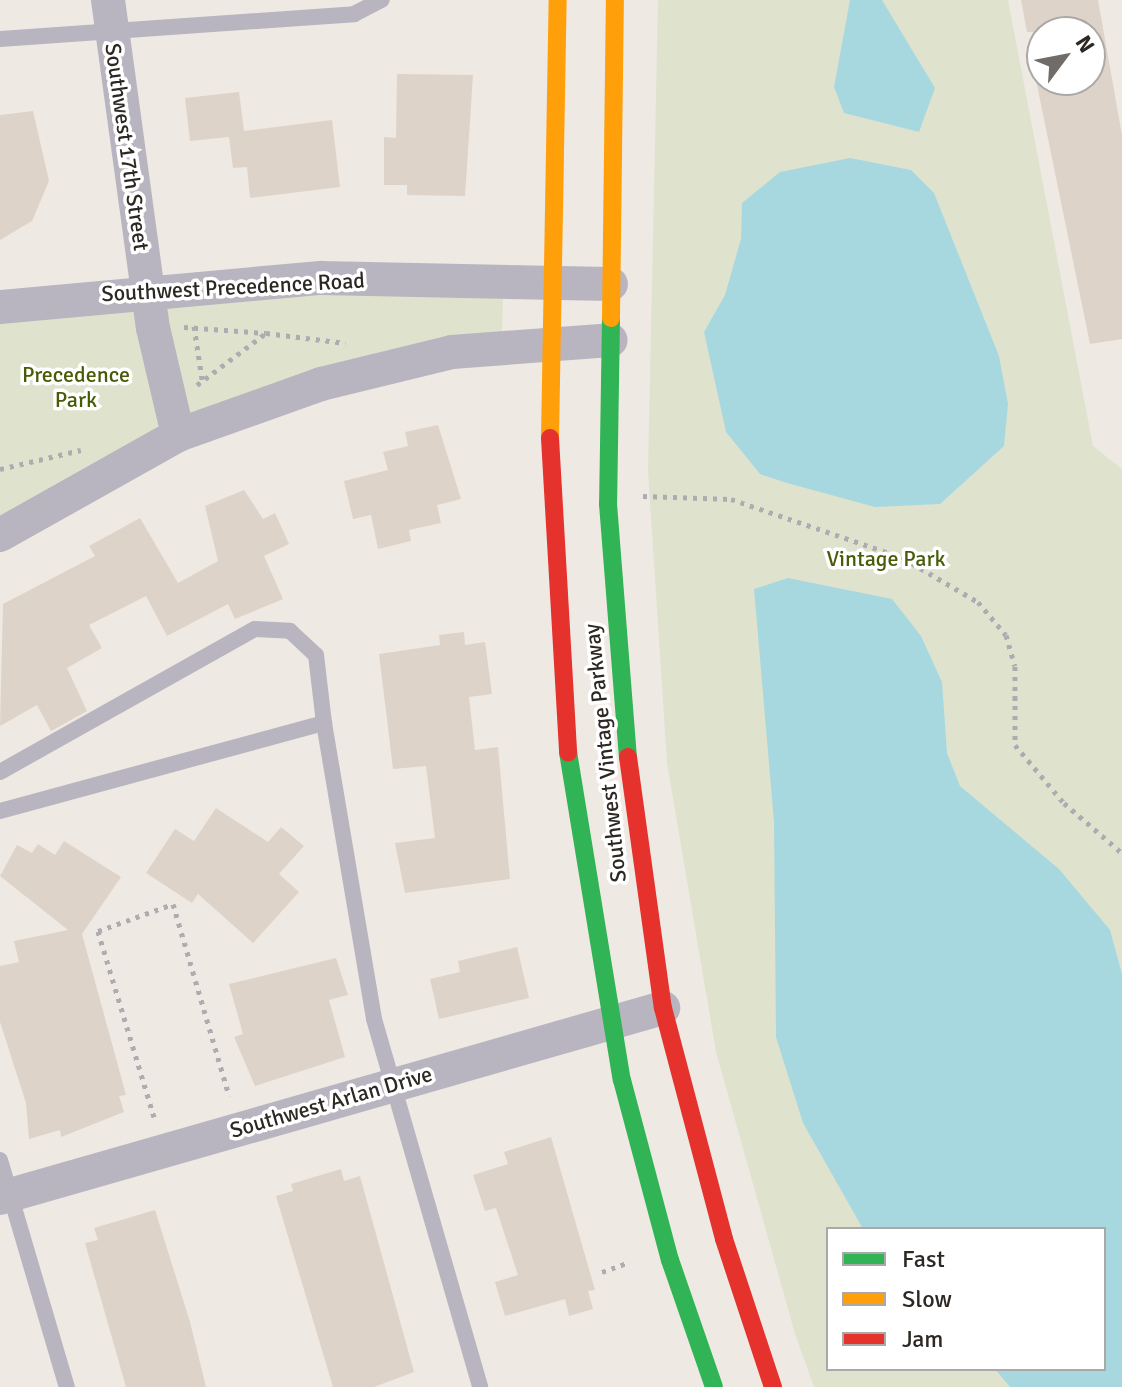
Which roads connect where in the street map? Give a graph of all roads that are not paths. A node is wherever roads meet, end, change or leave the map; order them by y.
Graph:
1 (382, 0) edge
2 (558, 0) edge
3 (615, 0) edge
4 (110, 16) edge
5 (0, 39) edge
6 (550, 282) junction
7 (611, 284) junction
8 (147, 289) junction
9 (0, 307) edge
10 (611, 340) junction
11 (549, 342) junction
12 (178, 435) junction
13 (0, 535) edge
14 (324, 723) junction
15 (0, 772) edge
16 (0, 811) edge
17 (663, 1008) junction
18 (610, 1024) junction
19 (391, 1086) junction
20 (0, 1160) edge
21 (5, 1197) edge
22 (67, 1387) edge
23 (480, 1387) edge
24 (714, 1387) edge
25 (773, 1387) edge

1 - 4 lane
2 - 6 street, Southwest Vintage Parkway
3 - 7 street, Southwest Vintage Parkway
4 - 5 lane
4 - 8 street, Southwest 17th Street
6 - 7 street, Southwest Precedence Road
6 - 8 street, Southwest Precedence Road
6 - 11 street, Southwest Vintage Parkway
7 - 10 street, Southwest Vintage Parkway
8 - 9 street, Southwest Precedence Road
8 - 12 street, Southwest 17th Street
10 - 11 street
10 - 17 street, Southwest Vintage Parkway
11 - 12 street
11 - 18 street, Southwest Vintage Parkway
12 - 13 street
14 - 15 lane
14 - 16 lane
14 - 19 lane
17 - 18 street, Southwest Arlan Drive
17 - 25 street, Southwest Vintage Parkway
18 - 19 street, Southwest Arlan Drive
18 - 24 street, Southwest Vintage Parkway
19 - 21 street, Southwest Arlan Drive
19 - 23 lane
20 - 21 lane
21 - 22 lane

